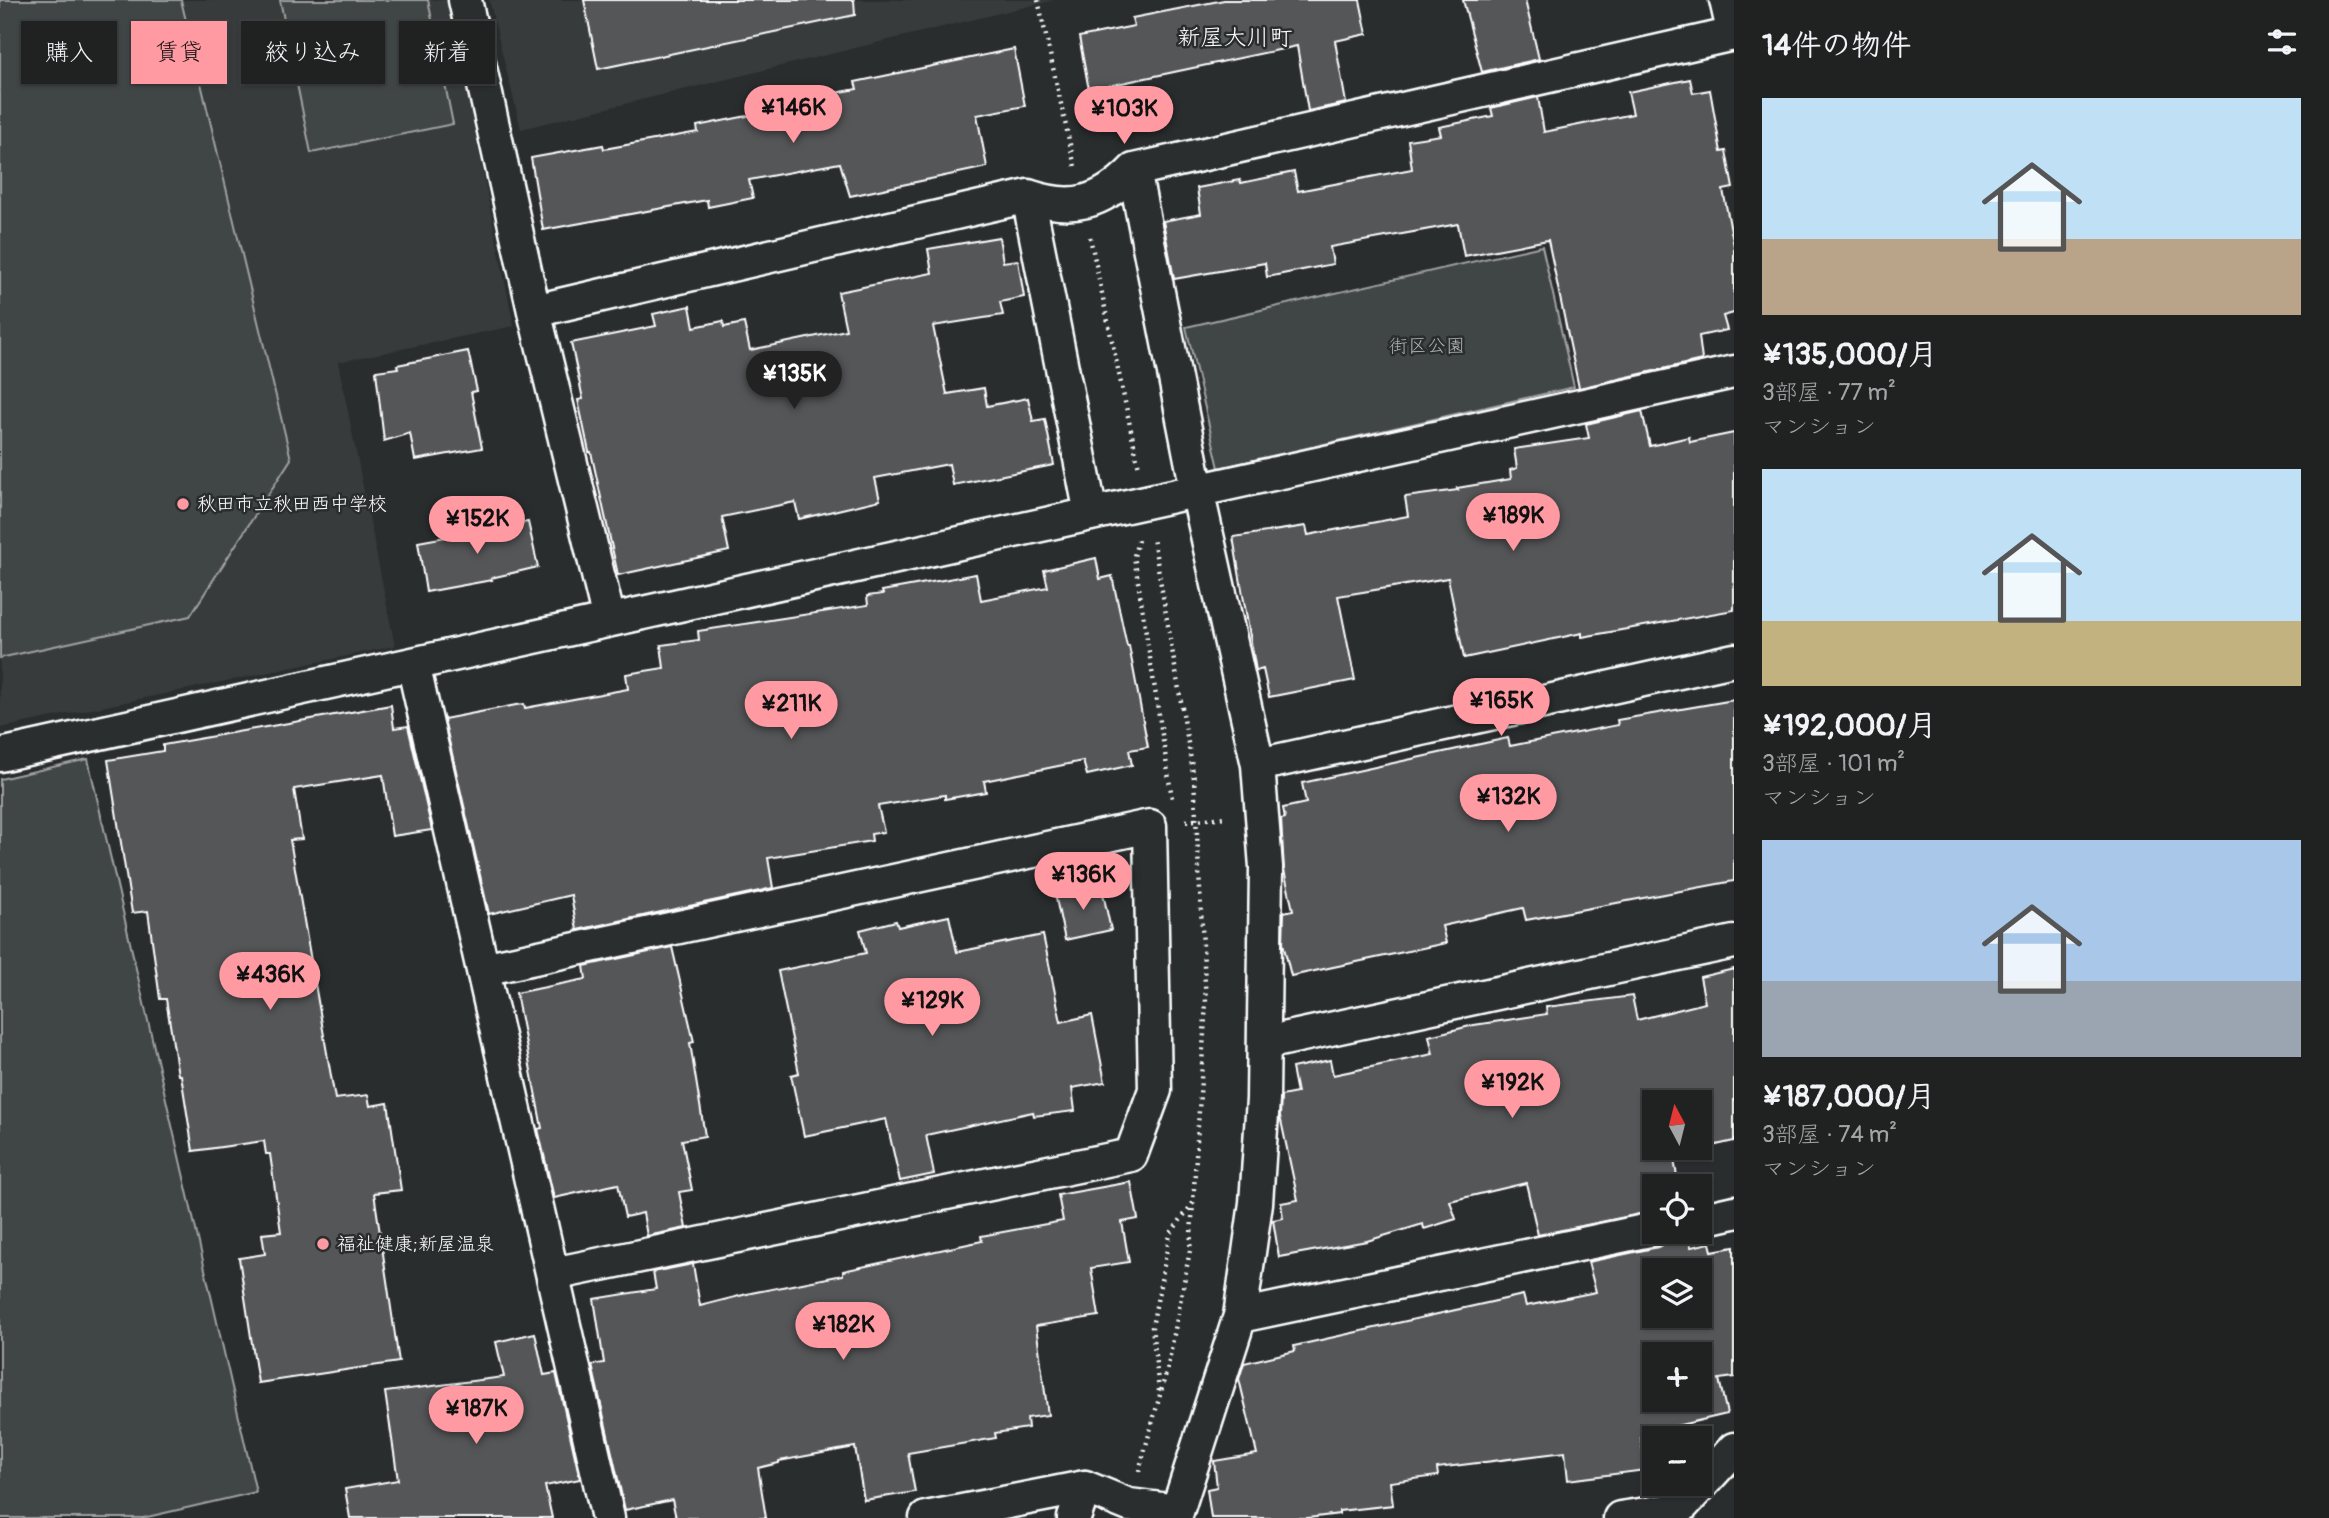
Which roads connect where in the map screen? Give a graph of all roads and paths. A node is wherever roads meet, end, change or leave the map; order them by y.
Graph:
1 (465, 0) edge
2 (1038, 0) edge
3 (1726, 0) edge
4 (1734, 34) edge
5 (1134, 170) junction
6 (1028, 196) junction
7 (1083, 204) junction
8 (534, 312) junction
9 (1734, 372) edge
10 (1196, 490) junction
11 (1146, 501) junction
12 (1091, 514) junction
13 (609, 620) junction
14 (1734, 660) edge
15 (413, 664) junction
16 (0, 755) edge
17 (1258, 765) junction
18 (1262, 814) junction
19 (1163, 824) junction
20 (1734, 942) edge
21 (483, 969) junction
22 (1265, 1043) junction
23 (1194, 1202) dead end
24 (1734, 1212) edge
25 (1712, 1217) edge
26 (1642, 1232) edge
27 (553, 1274) junction
28 (1240, 1316) junction
29 (1160, 1395) dead end
30 (1734, 1450) edge
31 (1084, 1487) junction
32 (1675, 1513) edge
33 (1176, 1515) edge
34 (608, 1518) edge
35 (926, 1518) edge
36 (1074, 1518) edge
37 (1620, 1518) edge

1 - 8 street
2 - 7 path
3 - 4 street
4 - 5 street
5 - 7 street
5 - 10 street
6 - 7 street
6 - 8 street
6 - 12 street
8 - 13 street
9 - 10 street
10 - 11 street
10 - 17 street
11 - 12 street
11 - 19 path
12 - 13 street
13 - 15 street
14 - 17 street
15 - 16 street
15 - 21 street
17 - 18 street
18 - 19 path
18 - 22 street
19 - 21 street
19 - 27 street
20 - 22 street
21 - 27 street
22 - 28 street
23 - 29 path
24 - 25 street
26 - 28 street
27 - 34 street
28 - 33 street
30 - 32 street
31 - 33 street
31 - 35 street
31 - 36 street
32 - 37 street

